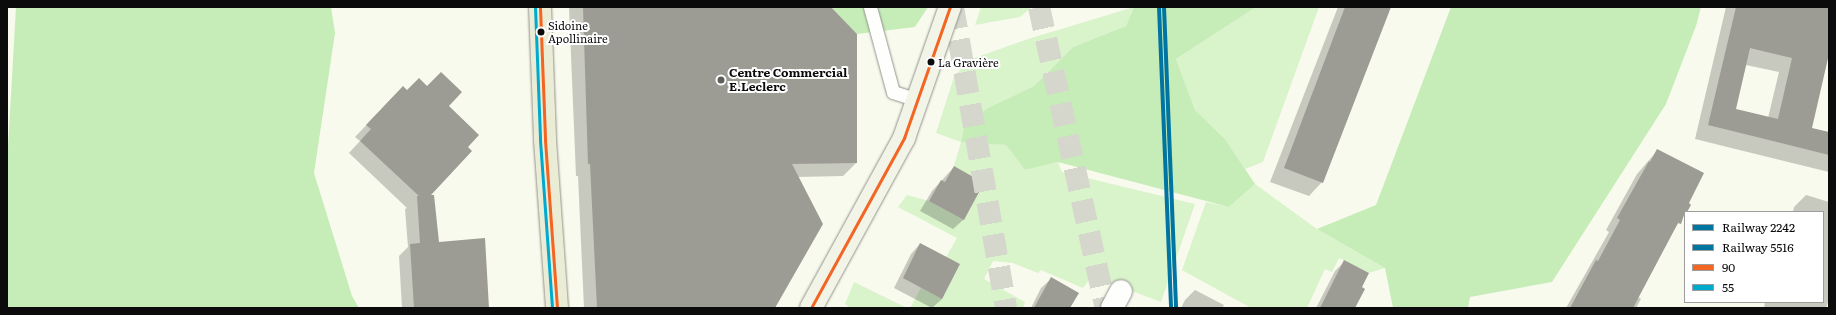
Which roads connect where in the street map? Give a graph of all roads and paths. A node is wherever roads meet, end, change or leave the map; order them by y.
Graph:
1 (540, 7) edge
2 (870, 7) edge
3 (950, 7) edge
4 (917, 100) junction
5 (557, 308) edge
6 (811, 308) edge

1 - 5 main road
2 - 4 lane
3 - 4 main road
4 - 6 main road

